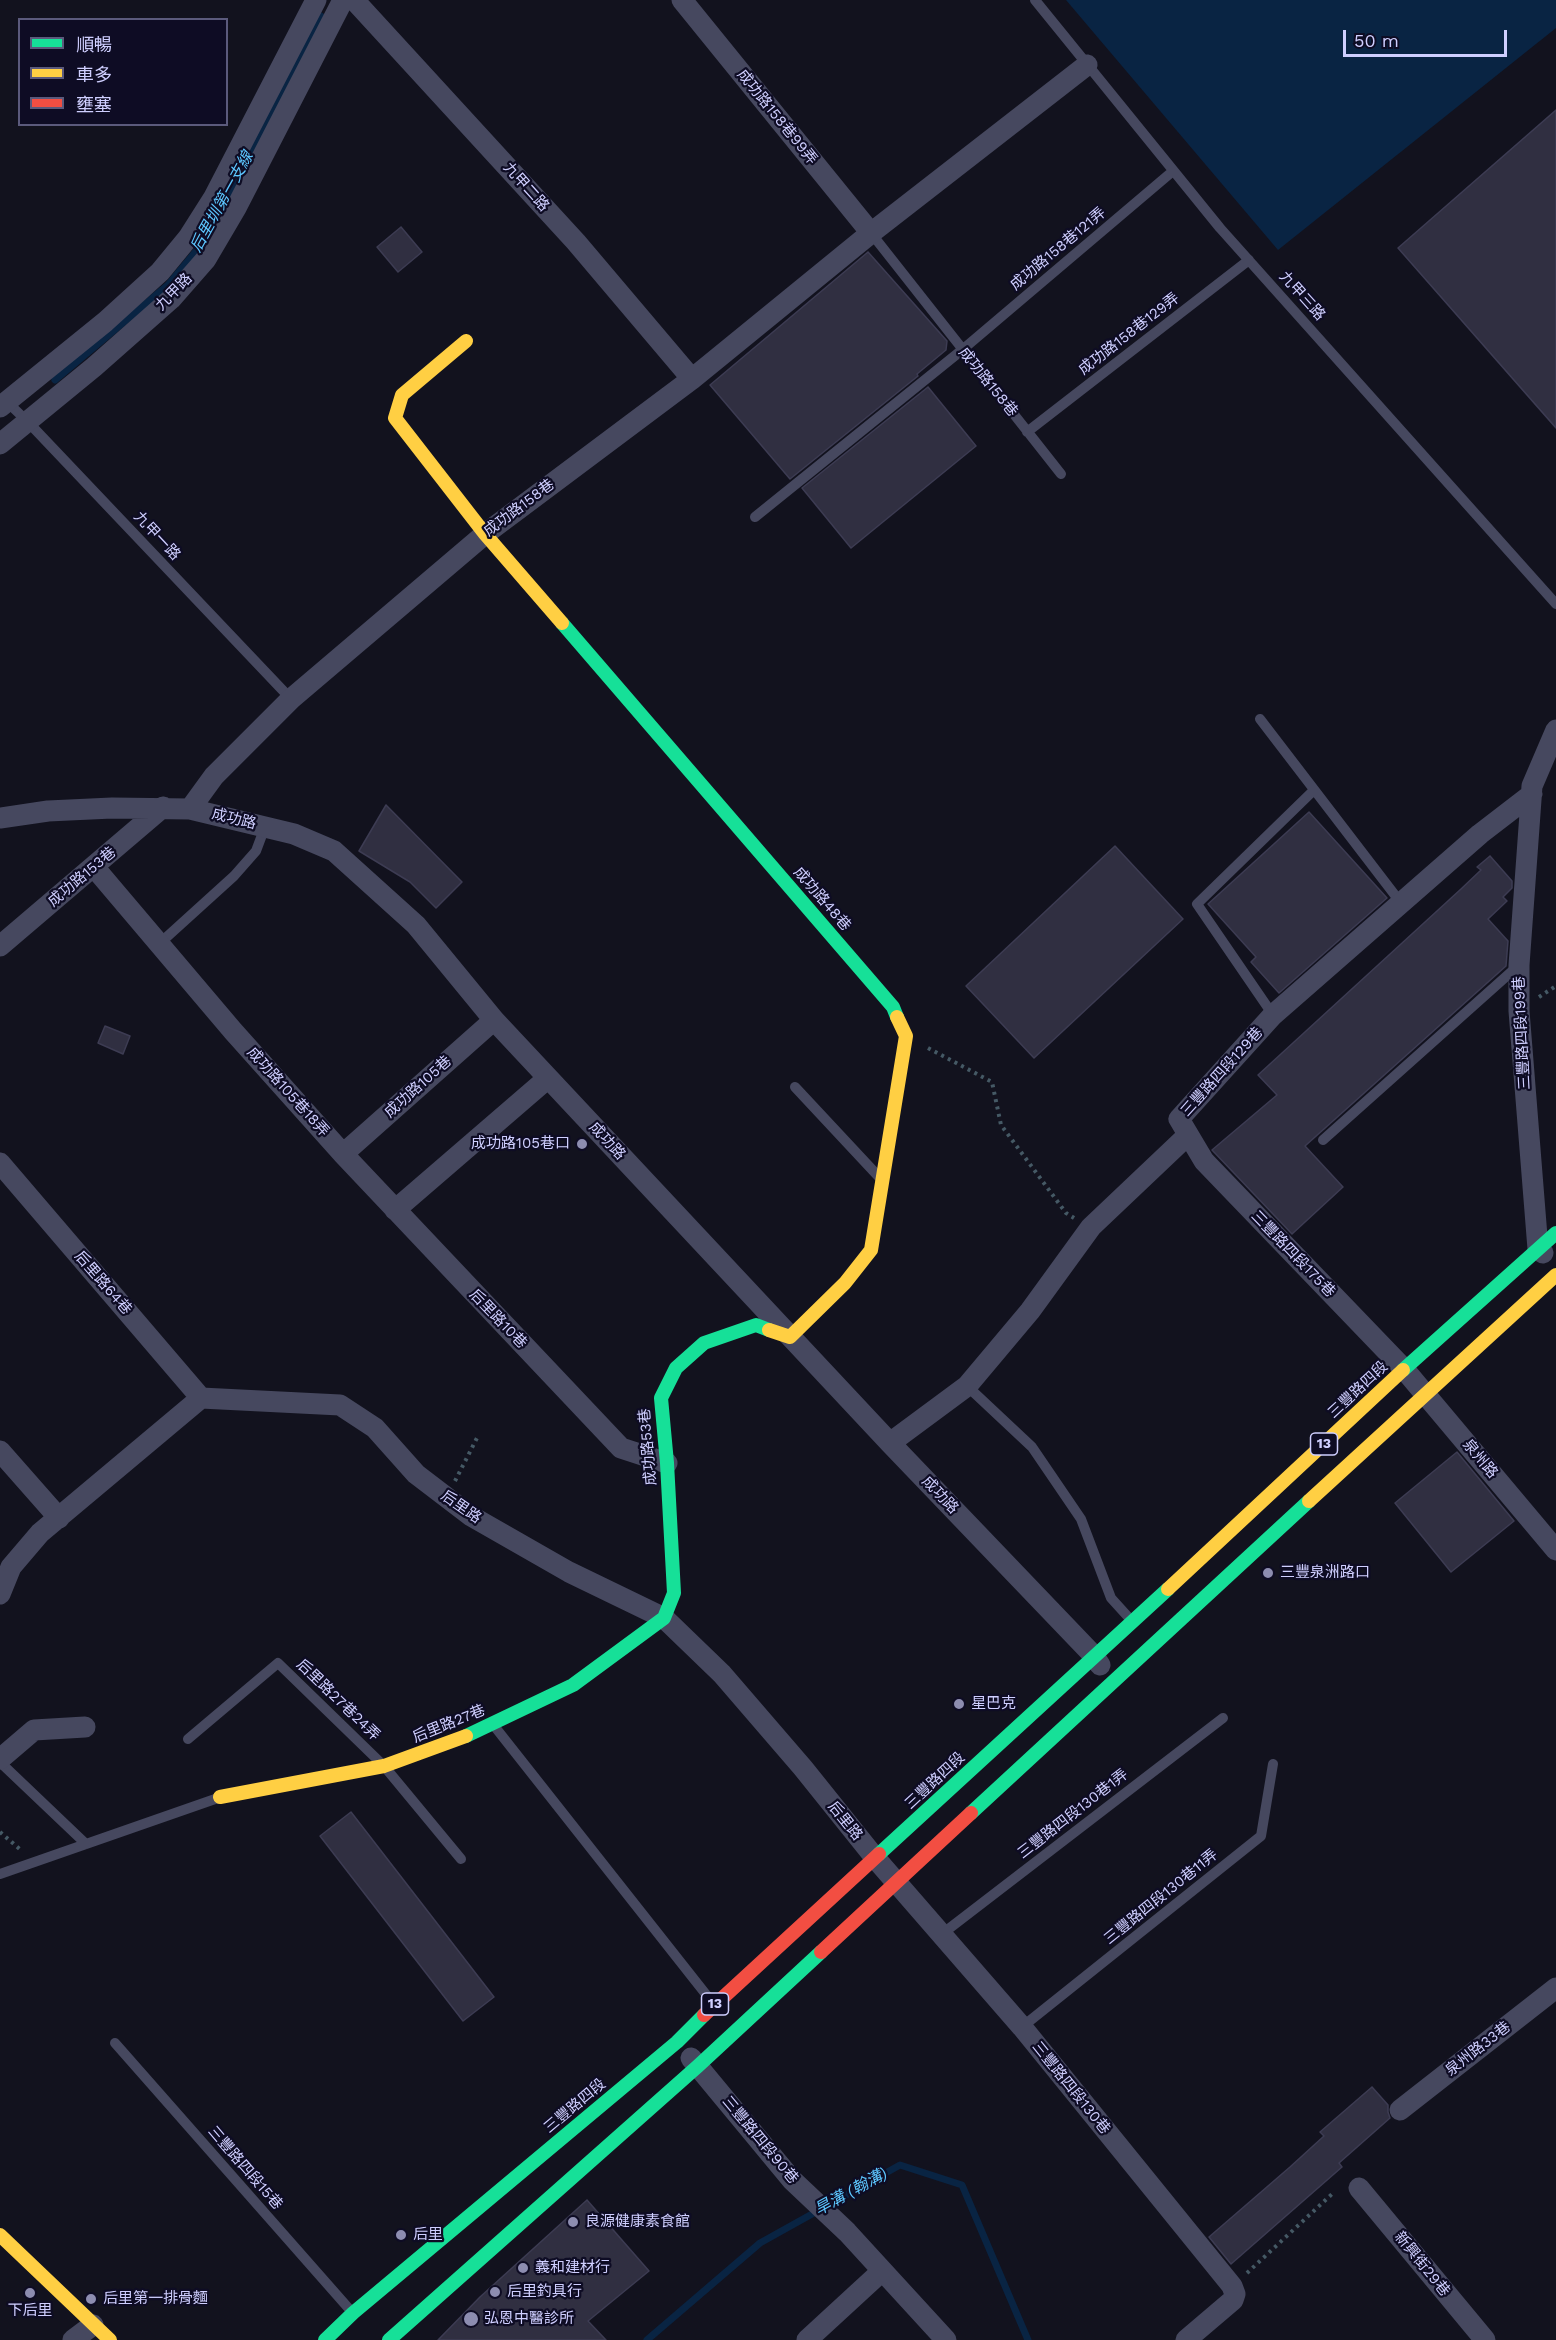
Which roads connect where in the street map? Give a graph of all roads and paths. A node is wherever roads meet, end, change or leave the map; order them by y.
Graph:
1 (316, 0) edge
2 (343, 0) edge
3 (354, 0) edge
4 (682, 0) edge
5 (1035, 0) edge
6 (1087, 65) junction
7 (1173, 171) junction
8 (872, 233) junction
9 (1249, 260) junction
10 (466, 340) dead end
11 (962, 350) junction
12 (692, 379) junction
13 (2, 401) edge
14 (28, 422) junction
15 (1027, 432) junction
16 (0, 444) edge
17 (1061, 474) dead end
18 (755, 518) dead end
19 (485, 534) junction
20 (1556, 604) edge
21 (291, 699) junction
22 (1260, 719) dead end
23 (1556, 730) edge
24 (1313, 791) junction
25 (1532, 794) junction
26 (163, 807) junction
27 (190, 809) junction
28 (0, 818) edge
29 (265, 827) junction
30 (94, 867) junction
31 (1401, 903) junction
32 (159, 944) junction
33 (0, 946) edge
34 (1519, 964) junction
35 (1273, 1015) junction
36 (494, 1020) junction
37 (906, 1036) junction
38 (548, 1078) junction
39 (795, 1087) dead end
40 (1188, 1135) junction
41 (1323, 1140) dead end
42 (343, 1154) junction
43 (2, 1168) edge
44 (882, 1181) junction
45 (394, 1210) junction
46 (1091, 1227) junction
47 (1556, 1233) edge
48 (1538, 1249) junction
49 (1556, 1262) edge
50 (1556, 1275) edge
51 (790, 1337) junction
52 (1404, 1370) junction
53 (967, 1386) junction
54 (1426, 1395) junction
55 (201, 1398) junction
56 (478, 1436) dead end
57 (890, 1443) junction
58 (0, 1451) edge
59 (668, 1463) junction
60 (447, 1497) junction
61 (59, 1518) junction
62 (1556, 1550) edge
63 (0, 1594) edge
64 (664, 1618) junction
65 (1133, 1622) junction
66 (1094, 1656) junction
67 (1112, 1682) junction
68 (1223, 1718) dead end
69 (493, 1725) junction
70 (85, 1727) dead end
71 (188, 1739) dead end
72 (0, 1760) edge
73 (1273, 1764) dead end
74 (384, 1766) junction
75 (220, 1797) joint
76 (0, 1832) edge
77 (86, 1844) junction
78 (461, 1859) dead end
79 (876, 1859) junction
80 (34, 1862) junction
81 (0, 1874) edge
82 (896, 1881) junction
83 (942, 1934) junction
84 (1556, 1988) edge
85 (714, 2005) junction
86 (1022, 2027) junction
87 (677, 2042) junction
88 (115, 2043) dead end
89 (698, 2066) junction
90 (1401, 2110) dead end
91 (1359, 2188) dead end
92 (1332, 2194) dead end
93 (0, 2235) edge
94 (882, 2271) junction
95 (1232, 2293) junction
96 (353, 2313) junction
97 (93, 2325) junction
98 (73, 2340) edge
99 (110, 2340) edge
100 (325, 2340) edge
101 (388, 2340) edge
102 (807, 2340) edge
103 (946, 2340) edge
104 (1186, 2340) edge
105 (1485, 2340) edge

1 - 13 street, 九甲路
2 - 14 street, 九甲路
3 - 12 street, 九甲二路
4 - 8 street, 成功路158巷99弄
5 - 6 lane, 九甲三路
6 - 7 lane, 九甲三路
6 - 8 street, 成功路158巷
7 - 9 lane, 九甲三路
7 - 11 lane, 成功路158巷121弄
8 - 11 lane, 成功路158巷
8 - 12 street, 成功路158巷
9 - 15 lane, 成功路158巷129弄
9 - 20 lane, 九甲三路
10 - 19 main road, 成功路48巷
11 - 15 lane, 成功路158巷
11 - 18 lane, 成功路158巷121弄
12 - 19 street, 成功路158巷
13 - 14 lane, 九甲一路
14 - 16 street, 九甲路
14 - 21 lane, 九甲一路
15 - 17 lane, 成功路158巷
19 - 21 street, 成功路158巷
19 - 37 main road, 成功路48巷
21 - 27 street, 成功路158巷
22 - 24 lane
23 - 25 street, 三豐路四段199巷
24 - 31 lane
24 - 35 lane
25 - 31 street, 三豐路四段129巷
25 - 34 street, 三豐路四段199巷
26 - 27 street, 成功路
26 - 28 street, 成功路
26 - 30 street, 成功路153巷
27 - 29 street, 成功路
29 - 32 lane
29 - 36 street, 成功路
30 - 32 street, 成功路105巷18弄
30 - 33 street, 成功路153巷
31 - 35 street, 三豐路四段129巷
32 - 42 street, 成功路105巷18弄
34 - 41 lane
34 - 48 street, 三豐路四段199巷
35 - 40 street, 三豐路四段129巷
36 - 38 street, 成功路
36 - 42 street, 成功路105巷
37 - 44 main road
37 - 46 path
38 - 45 street
38 - 51 street, 成功路
39 - 44 lane
40 - 46 street, 三豐路四段129巷
40 - 52 street, 三豐路四段175巷
42 - 45 street, 后里路10巷
43 - 55 street, 后里路64巷
44 - 51 main road
45 - 59 street, 后里路10巷
46 - 53 street, 三豐路四段129巷
47 - 48 main road, 三豐路四段 / 13
48 - 49 street
48 - 52 main road, 三豐路四段 / 13
50 - 54 main road, 13
51 - 57 street, 成功路
51 - 59 main road, 成功路53巷
52 - 54 street, 泉州路
52 - 65 main road, 三豐路四段 / 13
53 - 57 street, 三豐路四段129巷
53 - 65 lane
54 - 62 street, 泉州路
54 - 67 main road, 13
55 - 60 street, 后里路
55 - 61 street
56 - 60 path
57 - 66 street, 成功路
58 - 61 street
59 - 64 main road, 成功路53巷
60 - 64 street, 后里路
61 - 63 street
64 - 69 main road, 后里路27巷
64 - 79 street, 后里路
65 - 66 main road, 三豐路四段 / 13
66 - 67 street, 成功路
66 - 79 main road, 三豐路四段 / 13
67 - 82 main road, 13
68 - 83 lane, 三豐路四段130巷1弄
69 - 74 main road, 后里路27巷
69 - 85 lane
70 - 72 street
71 - 74 lane, 后里路27巷24弄
72 - 77 lane
73 - 86 lane, 三豐路四段130巷11弄
74 - 75 main road, 后里路27巷
74 - 78 lane
75 - 77 lane
76 - 80 path
77 - 80 lane
79 - 82 street, 后里路
79 - 85 main road, 三豐路四段 / 13
80 - 81 lane
82 - 83 street, 三豐路四段130巷
82 - 89 main road, 13
83 - 86 street, 三豐路四段130巷
84 - 90 street, 泉州路33巷
85 - 87 main road, 三豐路四段 / 13
86 - 95 street, 三豐路四段130巷
87 - 89 street, 三豐路四段90巷
87 - 96 main road, 三豐路四段 / 13
88 - 96 lane, 三豐路四段15巷
89 - 94 street, 三豐路四段90巷
89 - 101 main road, 13
91 - 105 street, 新興街29巷
92 - 95 path
93 - 97 main road
94 - 102 street
94 - 103 street, 三豐路四段90巷
95 - 104 street
96 - 100 main road, 三豐路四段 / 13
97 - 98 street
97 - 99 main road

